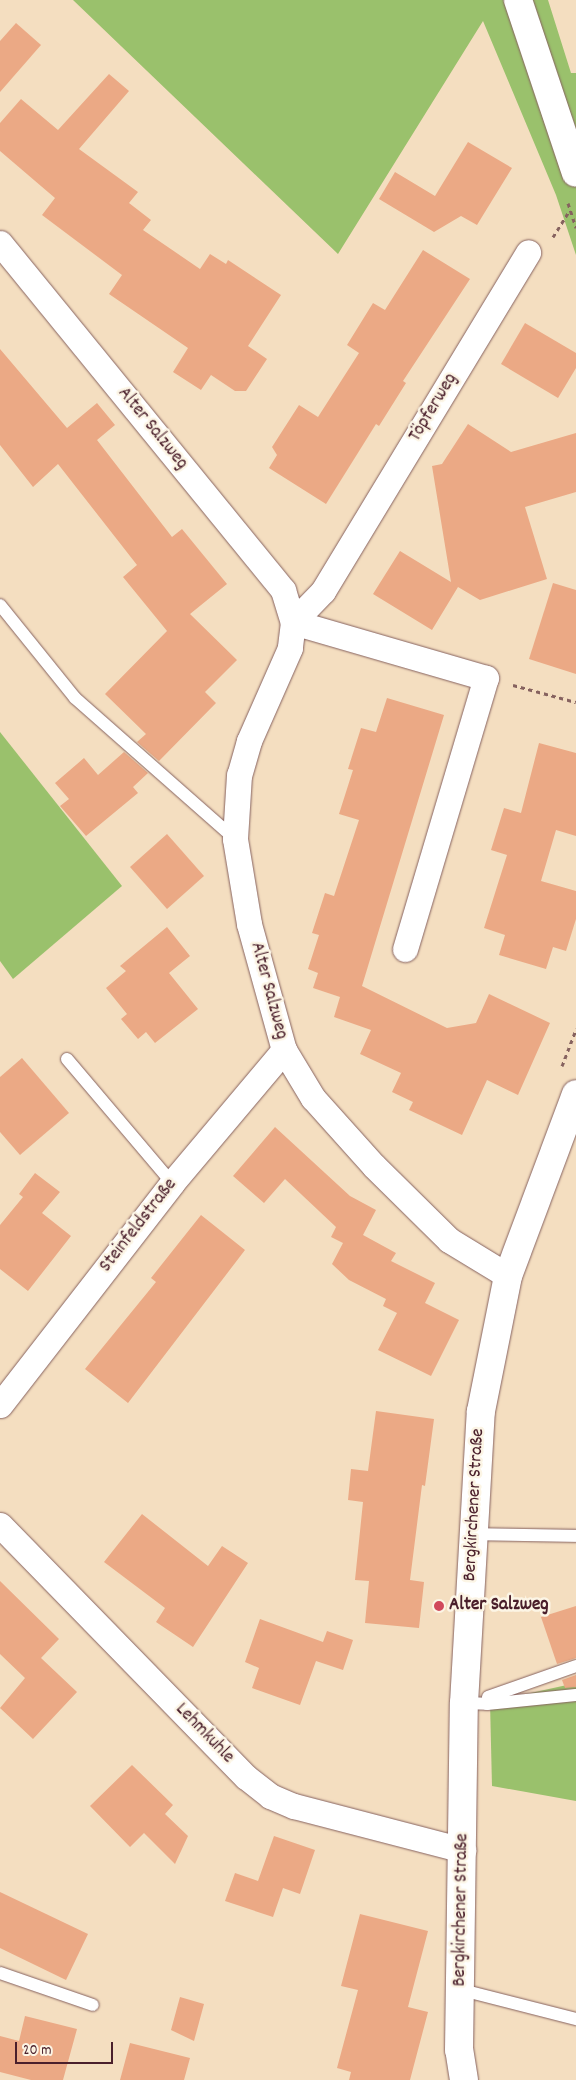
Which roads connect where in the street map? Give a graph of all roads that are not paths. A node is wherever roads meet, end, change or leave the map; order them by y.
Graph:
1 (518, 0) edge
2 (576, 173) edge
3 (0, 243) edge
4 (528, 252) road end
5 (0, 605) edge
6 (294, 622) junction
7 (235, 838) junction
8 (405, 949) dead end
9 (284, 1050) junction
10 (67, 1060) dead end
11 (576, 1094) edge
12 (172, 1183) junction
13 (508, 1276) junction
14 (0, 1405) edge
15 (0, 1524) edge
16 (473, 1534) junction
17 (576, 1536) edge
18 (576, 1666) edge
19 (576, 1695) edge
20 (476, 1700) junction
21 (463, 1850) junction
22 (0, 1973) edge
23 (462, 1990) junction
24 (93, 2004) dead end
25 (576, 2019) edge
26 (464, 2080) edge

1 - 2 street
3 - 6 street, Alter Salzweg
4 - 6 street, Töpferweg
5 - 7 lane
6 - 7 street, Alter Salzweg
6 - 8 street
7 - 9 street, Alter Salzweg
9 - 12 street, Steinfeldstraße
9 - 13 street, Alter Salzweg
10 - 12 lane
11 - 13 street, Bergkirchener Straße
12 - 14 street, Steinfeldstraße
13 - 16 street, Bergkirchener Straße
15 - 21 street, Lehmkuhle
16 - 17 lane
16 - 20 street, Bergkirchener Straße
18 - 20 lane
19 - 20 lane
20 - 21 street, Bergkirchener Straße
21 - 23 street, Bergkirchener Straße
22 - 24 lane
23 - 25 lane
23 - 26 street, Bergkirchener Straße

